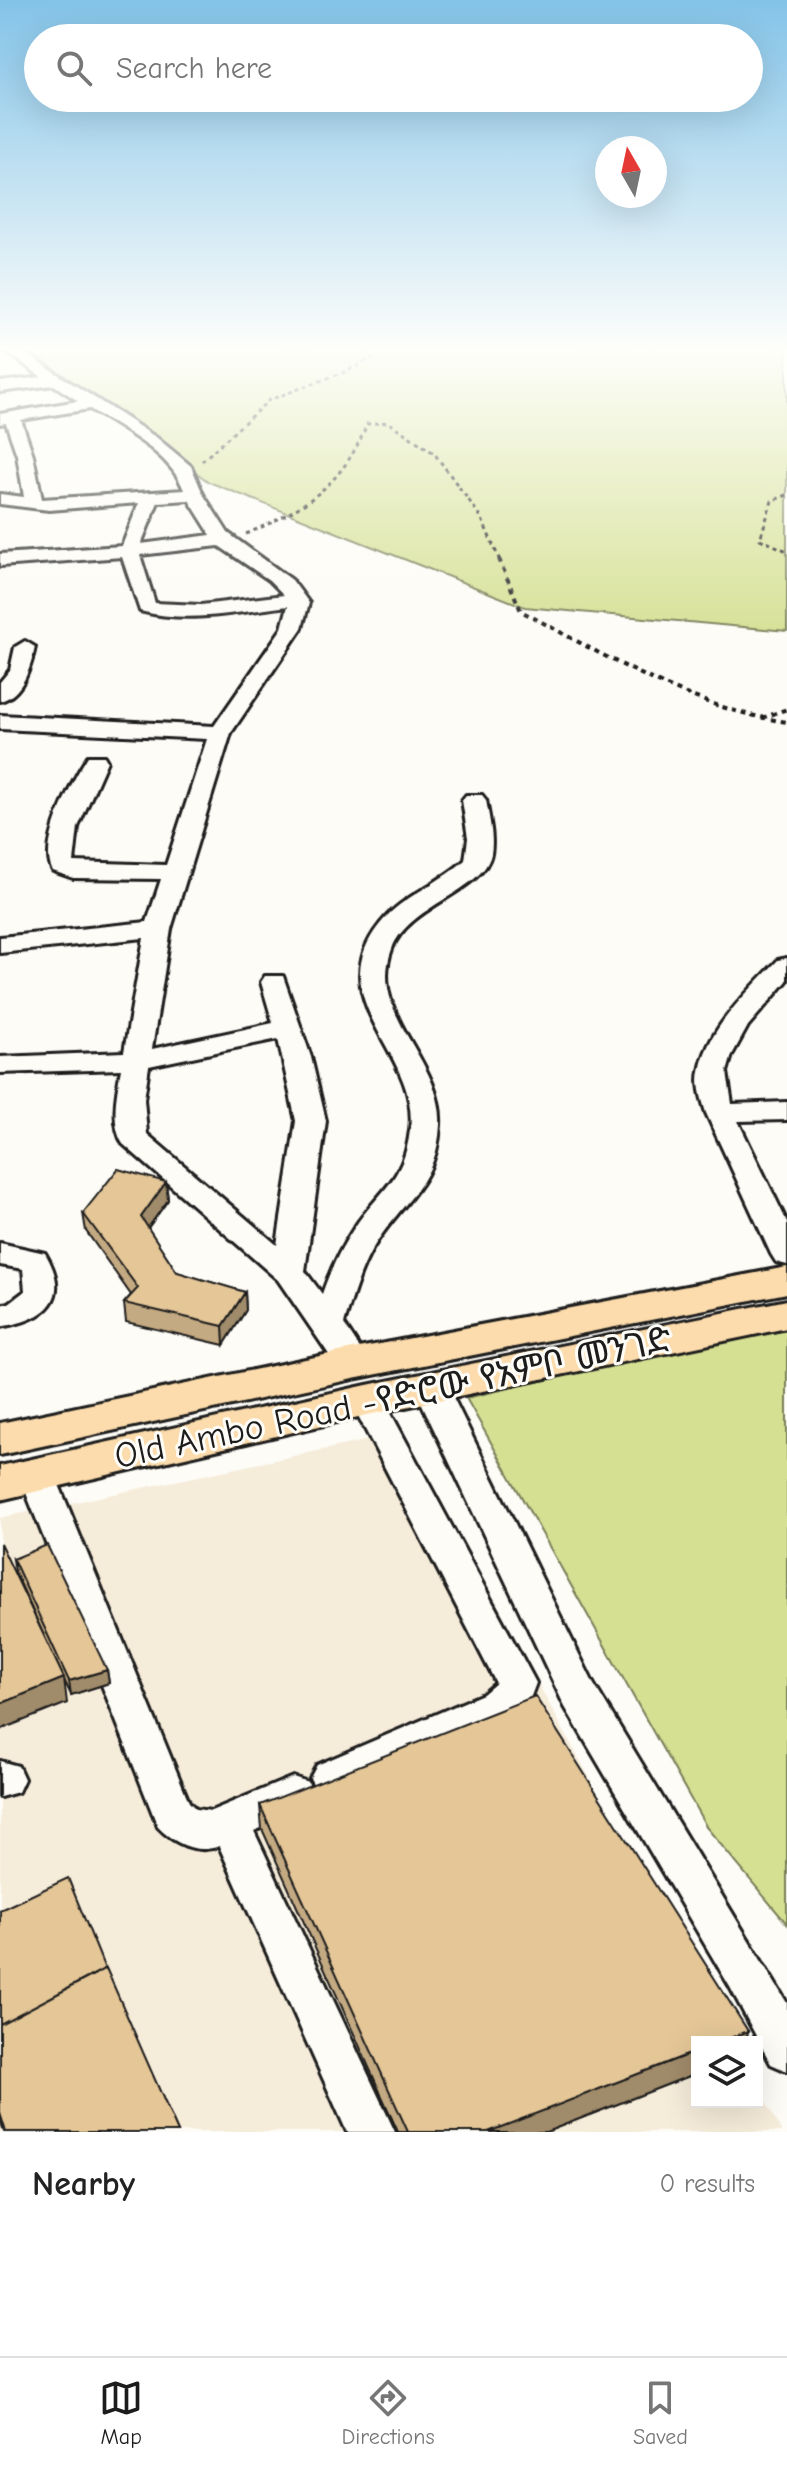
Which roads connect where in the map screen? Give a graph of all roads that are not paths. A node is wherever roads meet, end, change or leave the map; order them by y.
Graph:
1 (21, 447) edge
2 (158, 447) edge
3 (194, 494) junction
4 (0, 499) edge
5 (150, 499) junction
6 (41, 504) junction
7 (0, 513) edge
8 (226, 541) junction
9 (129, 551) junction
10 (0, 560) edge
11 (297, 599) junction
12 (25, 647) dead end
13 (0, 695) edge
14 (0, 722) edge
15 (220, 733) junction
16 (96, 761) dead end
17 (474, 800) dead end
18 (174, 872) junction
19 (158, 929) junction
20 (0, 945) edge
21 (787, 966) edge
22 (274, 982) dead end
23 (288, 1028) junction
24 (136, 1060) junction
25 (0, 1065) edge
26 (787, 1111) edge
27 (720, 1113) junction
28 (0, 1254) edge
29 (787, 1254) edge
30 (289, 1272) junction
31 (787, 1280) edge
32 (787, 1314) edge
33 (0, 1316) edge
34 (327, 1325) junction
35 (360, 1382) junction
36 (431, 1387) junction
37 (0, 1439) edge
38 (19, 1479) edge
39 (229, 1822) junction
40 (787, 2048) edge
41 (371, 2132) edge

1 - 6 street
2 - 3 street
3 - 5 street
3 - 8 street
4 - 6 street
5 - 6 street
5 - 9 street
6 - 7 street
8 - 9 street
8 - 11 street
9 - 10 street
9 - 11 street
11 - 15 street
12 - 13 street
14 - 15 street
15 - 18 street
16 - 18 street
17 - 34 street
18 - 19 street
19 - 20 street
19 - 24 street
21 - 27 street
22 - 23 street
23 - 24 street
23 - 30 street
24 - 25 street
24 - 30 street
26 - 27 street
27 - 29 street
28 - 33 street
30 - 34 street
31 - 35 main road, Old Ambo Road -የድሮው የአምቦ መንገድ
32 - 36 main road, Old Ambo Road -የድሮው የአምቦ መንገድ
34 - 35 street
35 - 36 main road, Old Ambo Road -የድሮው የአምቦ መንገድ
35 - 37 main road, Old Ambo Road -የድሮው የአምቦ መንገድ
35 - 38 main road, Old Ambo Road -የድሮው የአምቦ መንገድ
35 - 39 street
36 - 40 street
38 - 39 street
39 - 41 street

